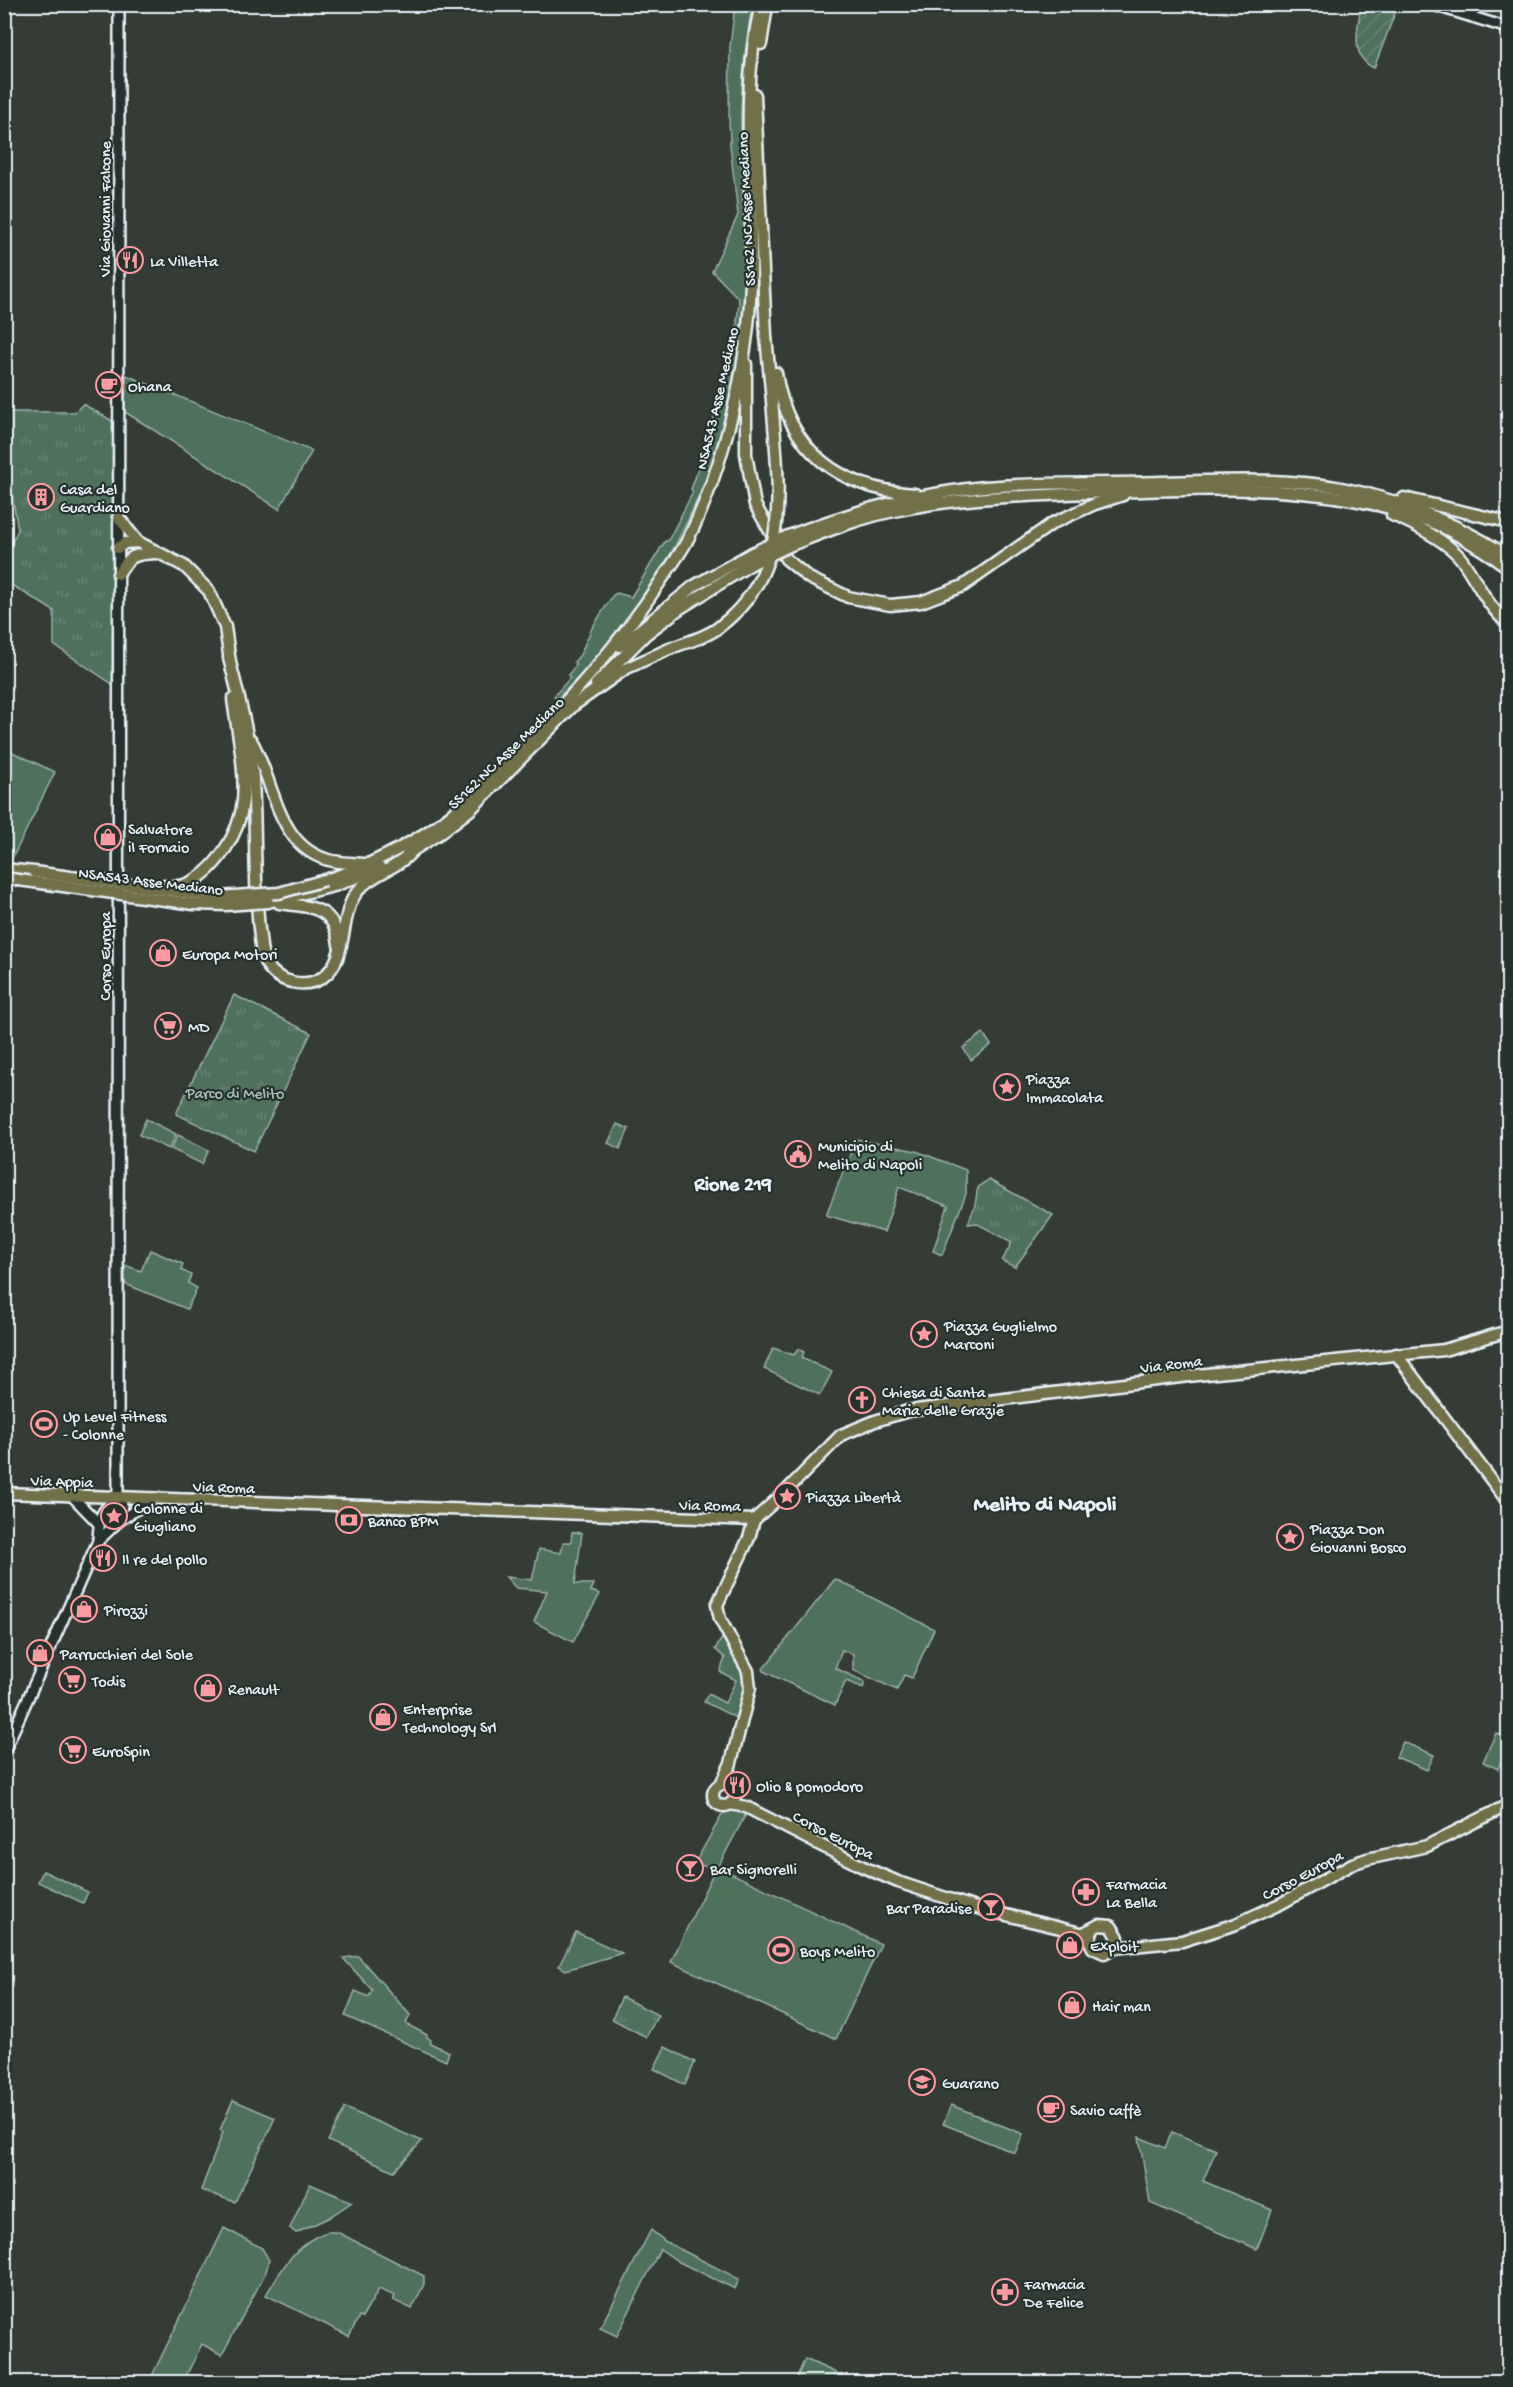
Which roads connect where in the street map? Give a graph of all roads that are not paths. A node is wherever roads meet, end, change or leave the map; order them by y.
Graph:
1 (119, 4) edge
2 (760, 4) edge
3 (767, 4) edge
4 (1430, 4) edge
5 (1509, 28) edge
6 (764, 279) junction
7 (746, 343) junction
8 (119, 414) joint
9 (1077, 489) junction
10 (1057, 490) junction
11 (1137, 491) junction
12 (1305, 493) junction
13 (1368, 494) junction
14 (936, 495) junction
15 (118, 517) junction
16 (1509, 522) edge
17 (789, 541) junction
18 (138, 542) junction
19 (118, 548) junction
20 (158, 553) junction
21 (135, 554) junction
22 (1509, 556) edge
23 (752, 558) junction
24 (1509, 567) edge
25 (118, 574) junction
26 (1509, 624) edge
27 (230, 658) junction
28 (604, 660) junction
29 (569, 706) junction
30 (550, 725) junction
31 (246, 731) junction
32 (413, 850) junction
33 (368, 864) junction
34 (4, 870) edge
35 (4, 878) edge
36 (327, 884) junction
37 (142, 887) junction
38 (268, 902) junction
39 (338, 957) junction
40 (1509, 1331) edge
41 (1393, 1354) junction
42 (4, 1493) edge
43 (72, 1496) junction
44 (118, 1498) junction
45 (154, 1498) junction
46 (1509, 1502) edge
47 (754, 1520) junction
48 (119, 1521) junction
49 (99, 1524) junction
50 (98, 1541) junction
51 (4, 1752) edge
52 (721, 1784) junction
53 (733, 1800) junction
54 (1509, 1805) edge
55 (1088, 1933) junction
56 (1117, 1933) junction
57 (1140, 1946) junction
58 (1114, 1948) junction

1 - 8 main road, Via Giovanni Falcone
2 - 7 main road, NSA543 Asse Mediano
3 - 6 main road, SS162 NC Asse Mediano
4 - 5 main road
6 - 14 main road
6 - 29 main road, SS162 NC Asse Mediano, bridge
7 - 11 main road
7 - 28 main road, NSA543 Asse Mediano
8 - 15 main road, Corso Europa
9 - 10 main road
9 - 11 main road
9 - 13 main road
10 - 14 main road
10 - 17 main road
11 - 12 main road
12 - 24 main road
12 - 26 main road
13 - 16 main road
13 - 22 main road
14 - 17 main road
15 - 18 main road
15 - 19 main road, Corso Europa
17 - 23 main road, bridge
18 - 19 main road
18 - 20 main road
19 - 21 main road
19 - 25 main road, Corso Europa
20 - 21 main road
20 - 27 main road
21 - 25 main road
23 - 28 main road
23 - 29 main road
25 - 44 main road, Corso Europa
27 - 31 main road
27 - 37 main road, bridge
28 - 29 main road, SS162 NC Asse Mediano
29 - 30 main road, SS162 NC Asse Mediano
30 - 32 main road, SS162 NC Asse Mediano
30 - 33 main road, SS162 NC Asse Mediano
31 - 33 main road
31 - 39 main road
32 - 36 main road, SS162 NC Asse Mediano
32 - 39 main road
33 - 36 main road, SS162 NC Asse Mediano
34 - 37 main road, NSA543 Asse Mediano, bridge
35 - 38 main road, NSA543 Asse Mediano, bridge
36 - 37 main road, NSA543 Asse Mediano, bridge
36 - 38 main road, NSA543 Asse Mediano
38 - 39 main road
40 - 41 main road, Via Roma
41 - 46 main road
41 - 47 main road, Via Roma
42 - 43 main road, Via Appia
43 - 44 main road, Via Appia
43 - 49 main road
44 - 45 main road, Via Roma
44 - 48 main road, Corso Europa
44 - 49 main road
45 - 47 main road, Via Roma
45 - 48 main road
47 - 52 main road
48 - 50 main road
49 - 50 main road
50 - 51 main road
52 - 53 main road
52 - 53 main road
53 - 55 main road, Corso Europa
54 - 57 main road, Corso Europa
55 - 56 main road
55 - 58 main road
56 - 57 main road
56 - 58 main road
57 - 58 main road, Corso Europa

